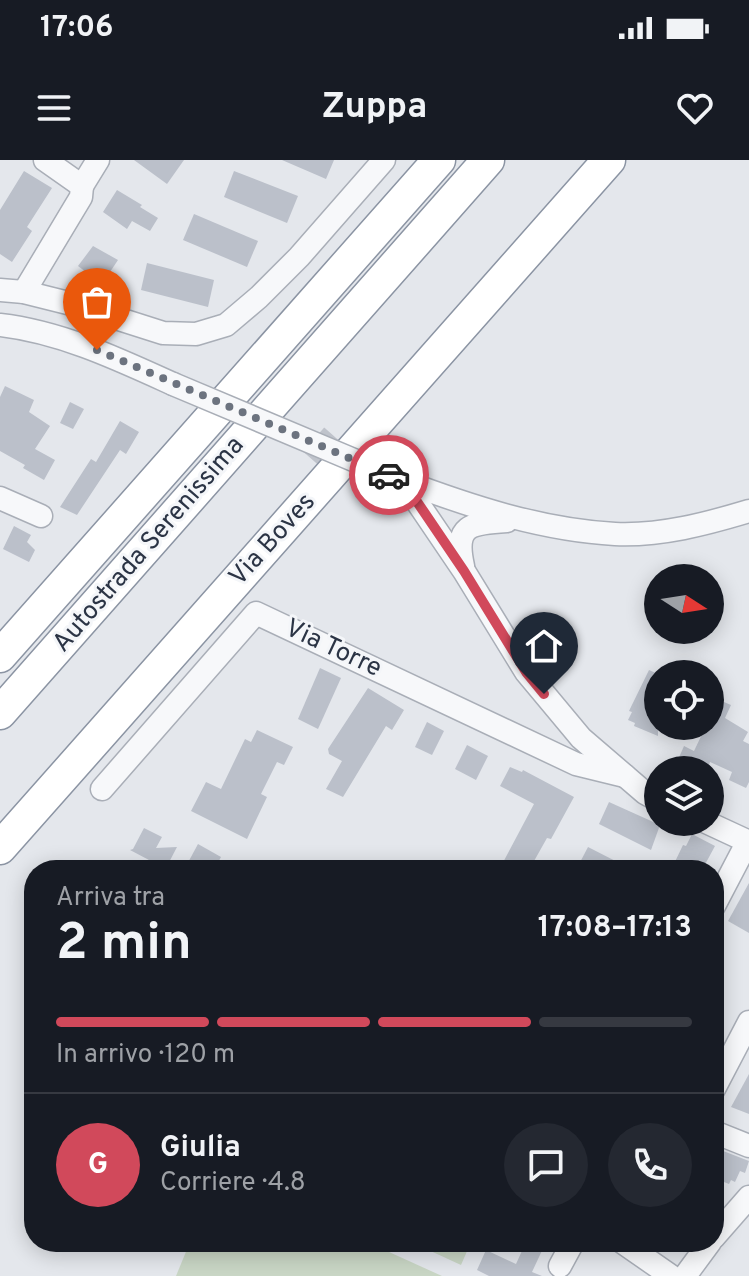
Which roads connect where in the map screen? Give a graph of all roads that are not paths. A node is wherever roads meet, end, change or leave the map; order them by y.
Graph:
1 (45, 160) edge
2 (98, 160) edge
3 (384, 160) edge
4 (439, 160) edge
5 (488, 160) edge
6 (581, 160) edge
7 (609, 160) edge
8 (82, 186) junction
9 (0, 290) edge
10 (24, 292) junction
11 (0, 325) edge
12 (338, 436) tunnel mouth
13 (315, 462) tunnel mouth
14 (398, 479) junction
15 (1, 502) edge
16 (749, 511) edge
17 (41, 516) dead end
18 (518, 520) junction
19 (464, 571) junction
20 (0, 656) edge
21 (0, 713) edge
22 (625, 776) junction
23 (102, 789) dead end
24 (644, 790) edge
25 (0, 817) edge
26 (724, 830) edge
27 (749, 841) edge
28 (0, 848) edge
29 (724, 887) edge
30 (749, 1022) edge
31 (724, 1070) edge
32 (724, 1136) edge
33 (749, 1146) edge
34 (744, 1210) edge
35 (724, 1228) edge
36 (568, 1252) edge
37 (636, 1252) edge
38 (701, 1252) edge
39 (560, 1266) dead end
40 (671, 1276) edge
41 (685, 1276) edge

1 - 8 street
2 - 8 street
3 - 10 street
4 - 20 highway, Autostrada Serenissima
5 - 21 highway, Autostrada Serenissima
6 - 12 highway
7 - 28 highway, Via Boves
8 - 10 street
9 - 10 street
11 - 14 street, bridge
13 - 25 highway, Via Boves
14 - 18 street
14 - 19 street
15 - 17 street
16 - 18 street
18 - 19 street
19 - 22 street
22 - 23 street, Via Torre
22 - 24 street
26 - 27 street
27 - 29 street
30 - 31 street
32 - 33 street
34 - 35 street
36 - 39 street
37 - 40 street
38 - 41 street

